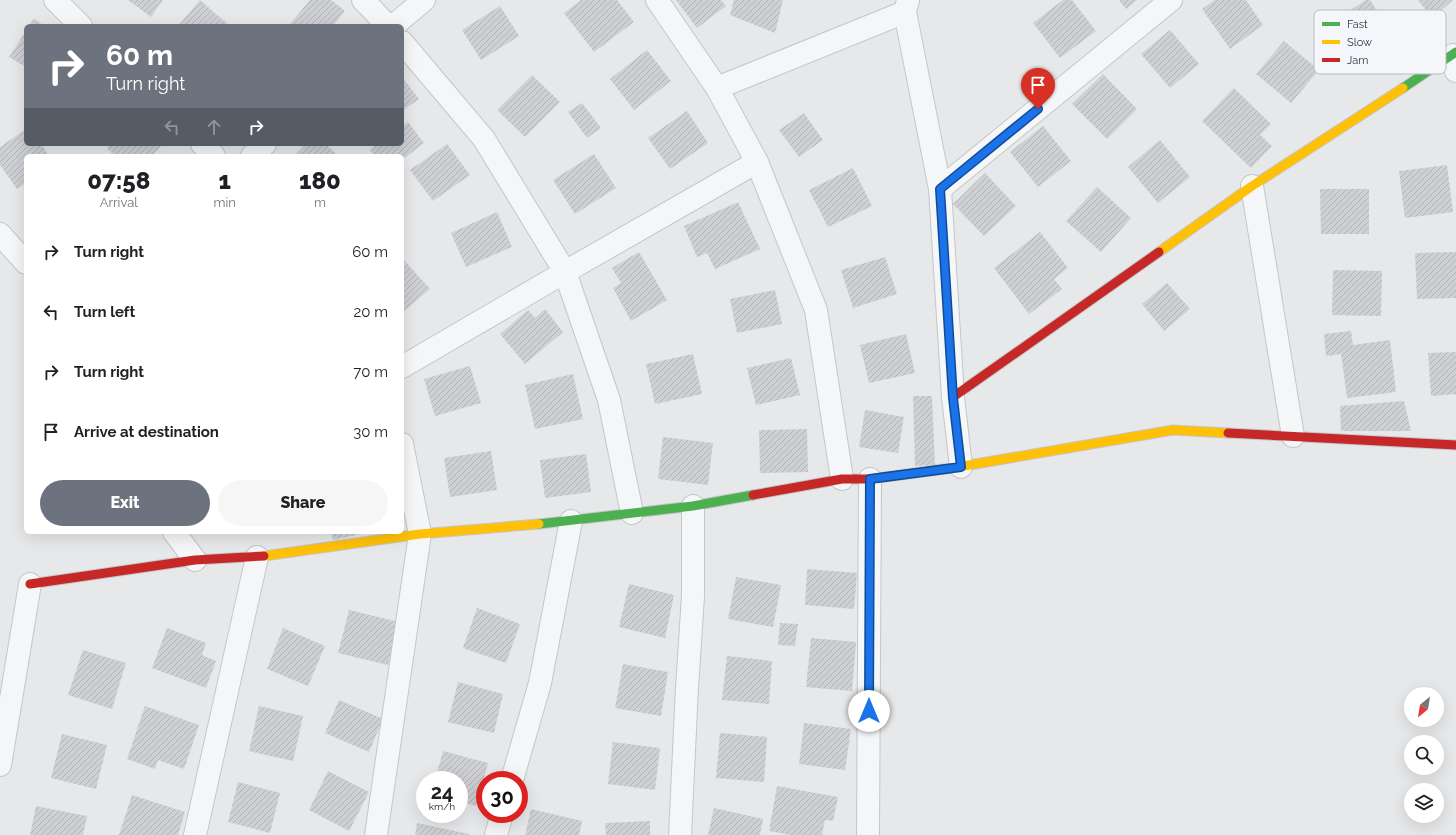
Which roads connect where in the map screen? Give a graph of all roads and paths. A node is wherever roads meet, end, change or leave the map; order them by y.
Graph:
1 (55, 0) edge
2 (362, 0) edge
3 (424, 0) edge
4 (657, 0) edge
5 (1172, 0) edge
6 (907, 6) edge
7 (79, 24) edge
8 (386, 24) edge
9 (395, 24) edge
10 (404, 44) edge
11 (1455, 60) edge
12 (1446, 66) edge
13 (1432, 74) edge
14 (717, 88) junction
15 (204, 146) edge
16 (263, 146) edge
17 (212, 154) edge
18 (254, 154) edge
19 (757, 162) junction
20 (1252, 186) junction
21 (940, 189) junction
22 (0, 234) edge
23 (24, 261) edge
24 (565, 272) junction
25 (404, 366) edge
26 (953, 398) junction
27 (1293, 436) junction
28 (1456, 445) edge
29 (404, 454) edge
30 (961, 467) junction
31 (842, 479) junction
32 (870, 479) junction
33 (694, 506) junction
34 (632, 513) junction
35 (571, 521) junction
36 (176, 534) edge
37 (420, 534) junction
38 (257, 558) junction
39 (195, 560) junction
40 (30, 584) joint
41 (0, 765) edge
42 (515, 771) edge
43 (499, 823) edge
44 (195, 835) edge
45 (376, 835) edge
46 (496, 835) edge
47 (680, 835) edge
48 (868, 835) edge

1 - 7 street
2 - 8 street
3 - 9 street
4 - 14 street
5 - 21 street
6 - 14 street
6 - 21 street
10 - 24 street
11 - 12 street
13 - 20 street
14 - 19 street
15 - 17 street
16 - 18 street
19 - 24 street
19 - 31 street
20 - 26 street
20 - 27 street
21 - 26 street
22 - 23 street
24 - 25 street
24 - 34 street
26 - 30 street
27 - 28 street
27 - 30 street
29 - 37 street
30 - 32 street
31 - 32 street
31 - 33 street
32 - 48 street
33 - 34 street
33 - 47 street
34 - 35 street
35 - 37 street
35 - 42 street
36 - 39 street
37 - 38 street
37 - 45 street
38 - 39 street
38 - 44 street
39 - 40 street
40 - 41 street
43 - 46 street

